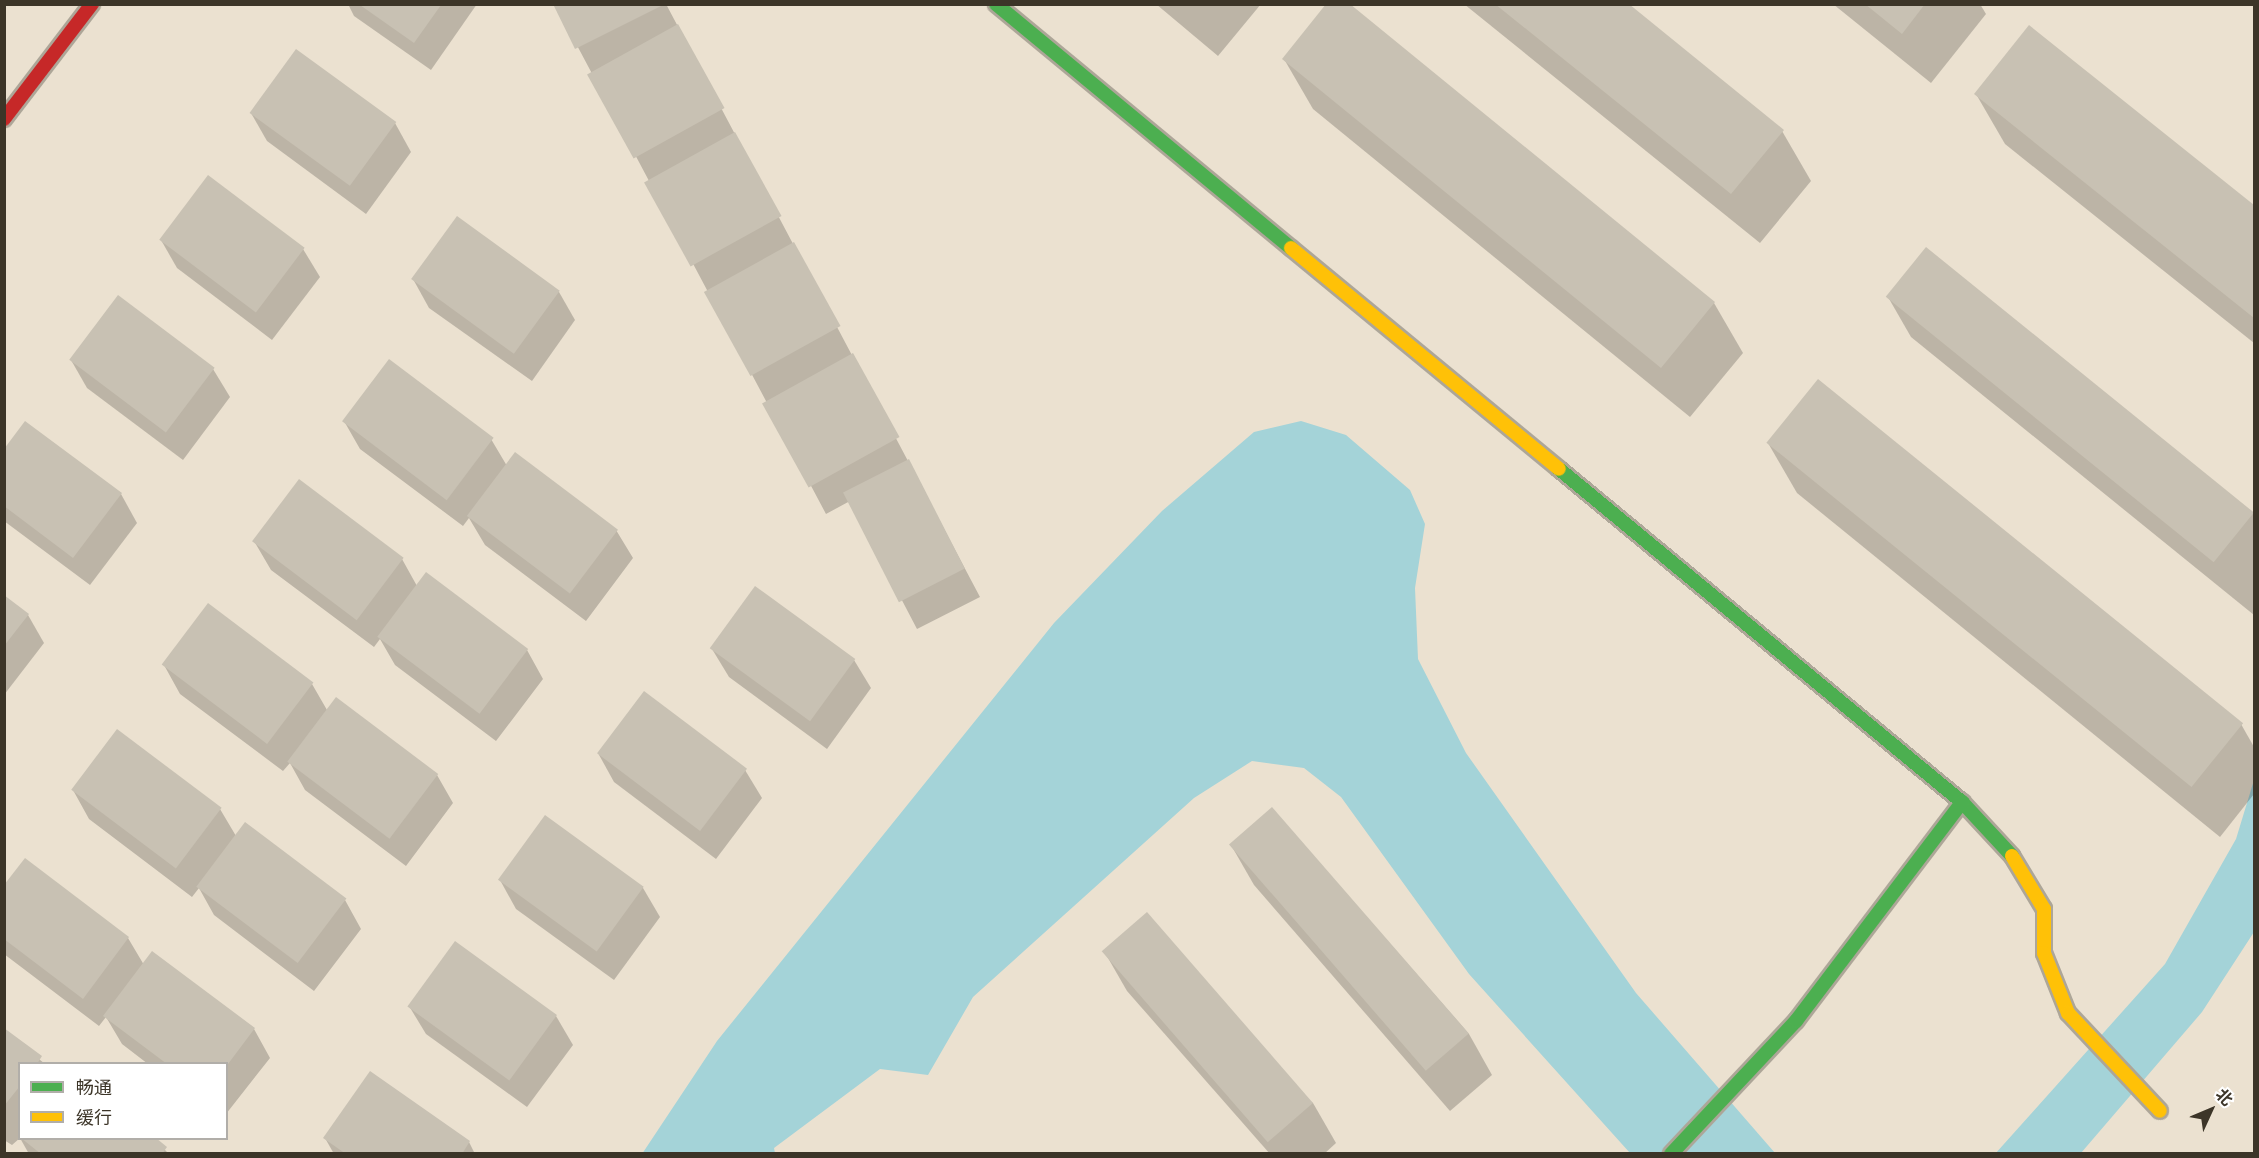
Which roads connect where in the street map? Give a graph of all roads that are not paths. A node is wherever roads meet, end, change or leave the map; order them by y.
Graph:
1 (92, 4) edge
2 (996, 4) edge
3 (4, 119) edge
4 (1962, 802) junction
5 (2160, 1111) dead end
6 (1671, 1154) edge

1 - 3 street
2 - 4 street
4 - 5 street
4 - 6 street

